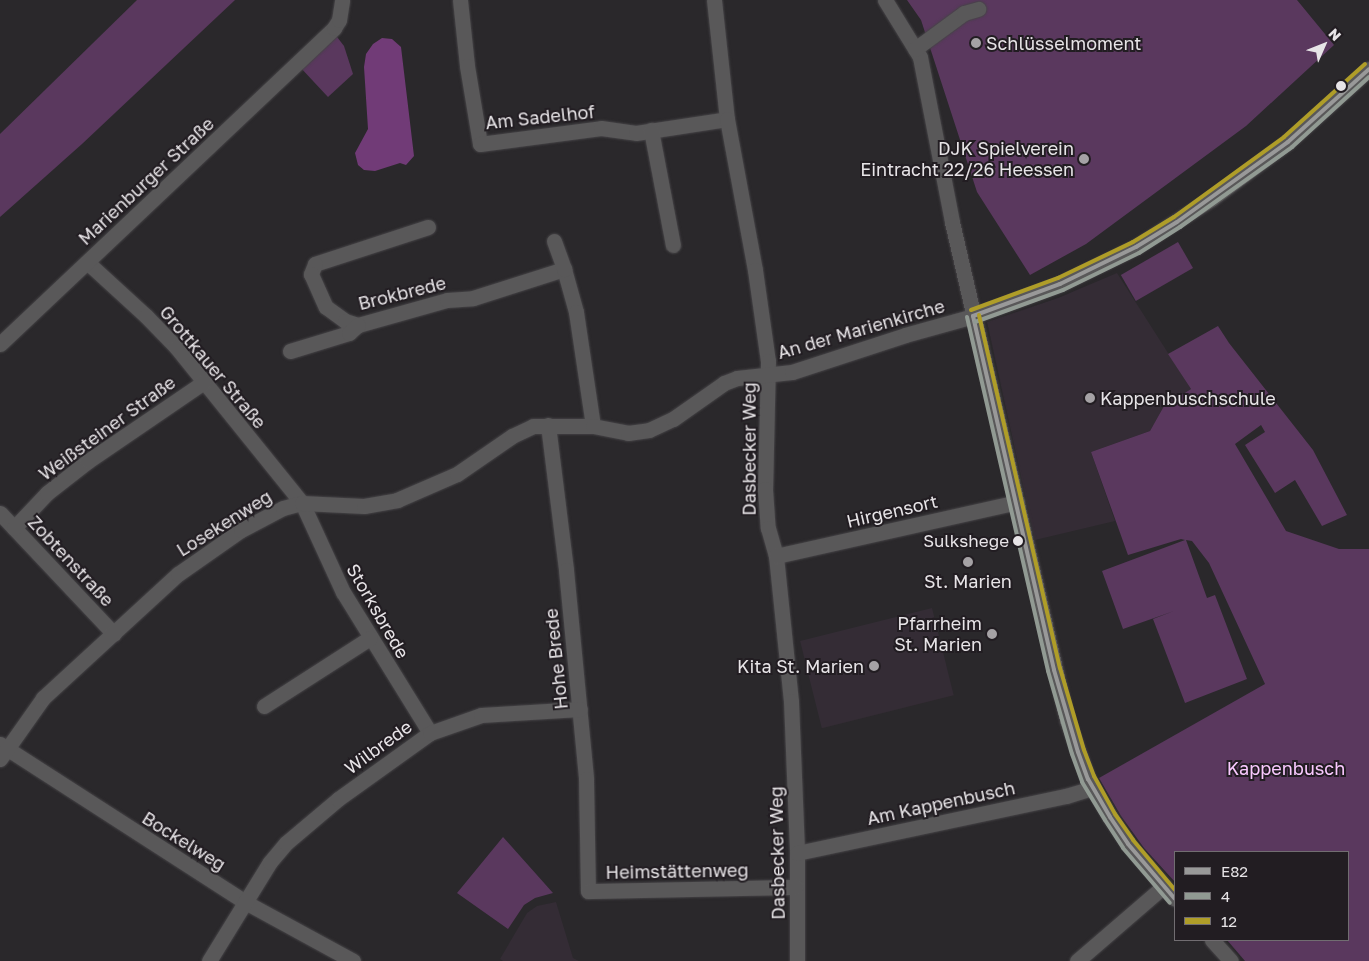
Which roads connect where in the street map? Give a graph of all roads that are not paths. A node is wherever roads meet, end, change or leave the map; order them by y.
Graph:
1 (342, 0) edge
2 (460, 0) edge
3 (714, 0) edge
4 (885, 0) edge
5 (978, 9) dead end
6 (915, 49) junction
7 (1369, 69) edge
8 (727, 119) junction
9 (652, 130) junction
10 (428, 227) dead end
11 (554, 241) dead end
12 (673, 246) dead end
13 (86, 262) junction
14 (564, 269) junction
15 (973, 316) junction
16 (358, 325) junction
17 (0, 344) edge
18 (290, 351) dead end
19 (768, 374) junction
20 (204, 382) junction
21 (548, 425) junction
22 (593, 426) junction
23 (1017, 502) junction
24 (302, 503) junction
25 (0, 513) edge
26 (14, 528) junction
27 (776, 556) junction
28 (114, 634) junction
29 (370, 638) junction
30 (264, 706) dead end
31 (580, 708) junction
32 (430, 733) junction
33 (2, 750) edge
34 (1092, 788) junction
35 (796, 853) junction
36 (1164, 886) junction
37 (796, 887) junction
38 (588, 891) joint
39 (1174, 897) edge
40 (245, 902) junction
41 (1213, 941) edge
42 (209, 961) edge
43 (353, 961) edge
44 (797, 961) edge
45 (1077, 961) edge
46 (1231, 961) edge

1 - 13 street, Marienburger Straße
2 - 9 street, Am Sadelhof
3 - 8 street, Dasbecker Weg
4 - 6 street
5 - 6 street
6 - 15 street
7 - 15 street, An der Marienkirche
8 - 9 street, Am Sadelhof
8 - 19 street, Dasbecker Weg
9 - 12 street
10 - 16 street, Brokbrede
11 - 14 street
13 - 17 street, Marienburger Straße
13 - 20 street, Grottkauer Straße
14 - 16 street, Brokbrede
14 - 22 street
15 - 19 street, An der Marienkirche
15 - 23 street
16 - 18 street
19 - 22 street, Losekenweg
19 - 27 street, Dasbecker Weg
20 - 24 street, Grottkauer Straße
20 - 26 street, Weißsteiner Straße
21 - 22 street, Losekenweg
21 - 24 street, Losekenweg
21 - 31 street, Hohe Brede
23 - 27 street, Hirgensort
23 - 34 street
24 - 28 street, Losekenweg
24 - 29 street, Storksbrede
25 - 26 street, Zobtenstraße
26 - 28 street, Zobtenstraße
27 - 35 street, Dasbecker Weg
28 - 33 street, Losekenweg
29 - 30 street
29 - 32 street, Storksbrede
31 - 32 street, Wilbrede
31 - 38 street, Hohe Brede
32 - 40 street, Wilbrede
33 - 40 street, Bockelweg
34 - 35 street, Am Kappenbusch
34 - 36 street
35 - 37 street, Dasbecker Weg
36 - 39 street
36 - 45 street
37 - 38 street, Heimstättenweg
37 - 44 street, Dasbecker Weg
40 - 42 street, Wilbrede
40 - 43 street, Bockelweg
41 - 46 street

